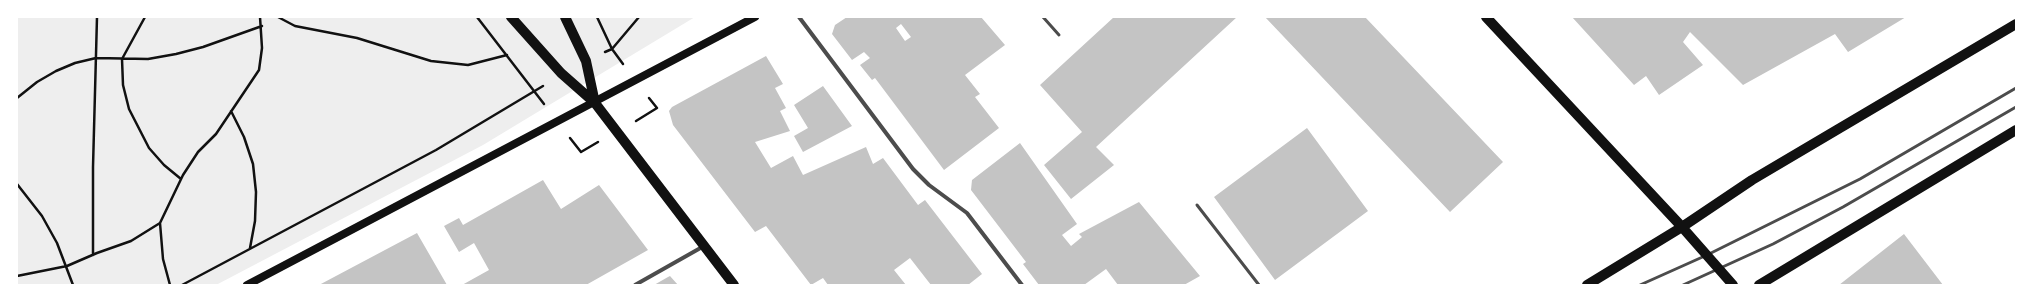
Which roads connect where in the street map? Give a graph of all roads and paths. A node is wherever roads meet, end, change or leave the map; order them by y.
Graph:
1 (97, 17) edge
2 (145, 17) edge
3 (260, 17) edge
4 (278, 17) edge
5 (477, 17) edge
6 (511, 17) edge
7 (565, 17) edge
8 (597, 17) edge
9 (755, 17) edge
10 (799, 17) edge
11 (1043, 17) edge
12 (1486, 17) edge
13 (2016, 24) edge
14 (262, 26) junction
15 (1059, 36) dead end
16 (507, 55) junction
17 (96, 58) junction
18 (122, 59) junction
19 (636, 81) junction
20 (2016, 88) edge
21 (17, 98) edge
22 (595, 103) junction
23 (2016, 107) edge
24 (231, 111) junction
25 (2016, 130) edge
26 (181, 179) junction
27 (17, 184) edge
28 (1197, 205) dead end
29 (160, 223) junction
30 (1682, 227) junction
31 (704, 246) junction
32 (250, 249) junction
33 (93, 255) junction
34 (1708, 256) junction
35 (67, 266) junction
36 (1719, 269) junction
37 (17, 276) edge
38 (73, 285) edge
39 (170, 285) edge
40 (182, 285) edge
41 (247, 285) edge
42 (636, 285) edge
43 (734, 285) edge
44 (1022, 285) edge
45 (1258, 285) edge
46 (1587, 285) edge
47 (1640, 285) edge
48 (1683, 285) edge
49 (1733, 285) edge
50 (1759, 285) edge

1 - 17 path
2 - 18 path
3 - 14 path
4 - 16 path
5 - 16 path
6 - 22 main road
7 - 22 main road
8 - 19 path
9 - 19 main road
10 - 44 street
11 - 15 lane
12 - 30 main road
13 - 30 main road
14 - 18 path
14 - 24 path
16 - 32 path
17 - 18 path
17 - 21 path
17 - 33 path
18 - 26 path
19 - 22 main road
20 - 34 lane
22 - 31 main road
22 - 41 main road
23 - 36 lane
24 - 26 path
24 - 32 path
25 - 50 main road
26 - 29 path
27 - 35 path
28 - 45 lane
29 - 33 path
29 - 39 path
30 - 34 main road
30 - 46 main road
31 - 42 street
31 - 43 main road
32 - 40 path
33 - 35 path
34 - 36 main road
34 - 47 lane
35 - 37 path
35 - 38 path
36 - 48 lane
36 - 49 main road

